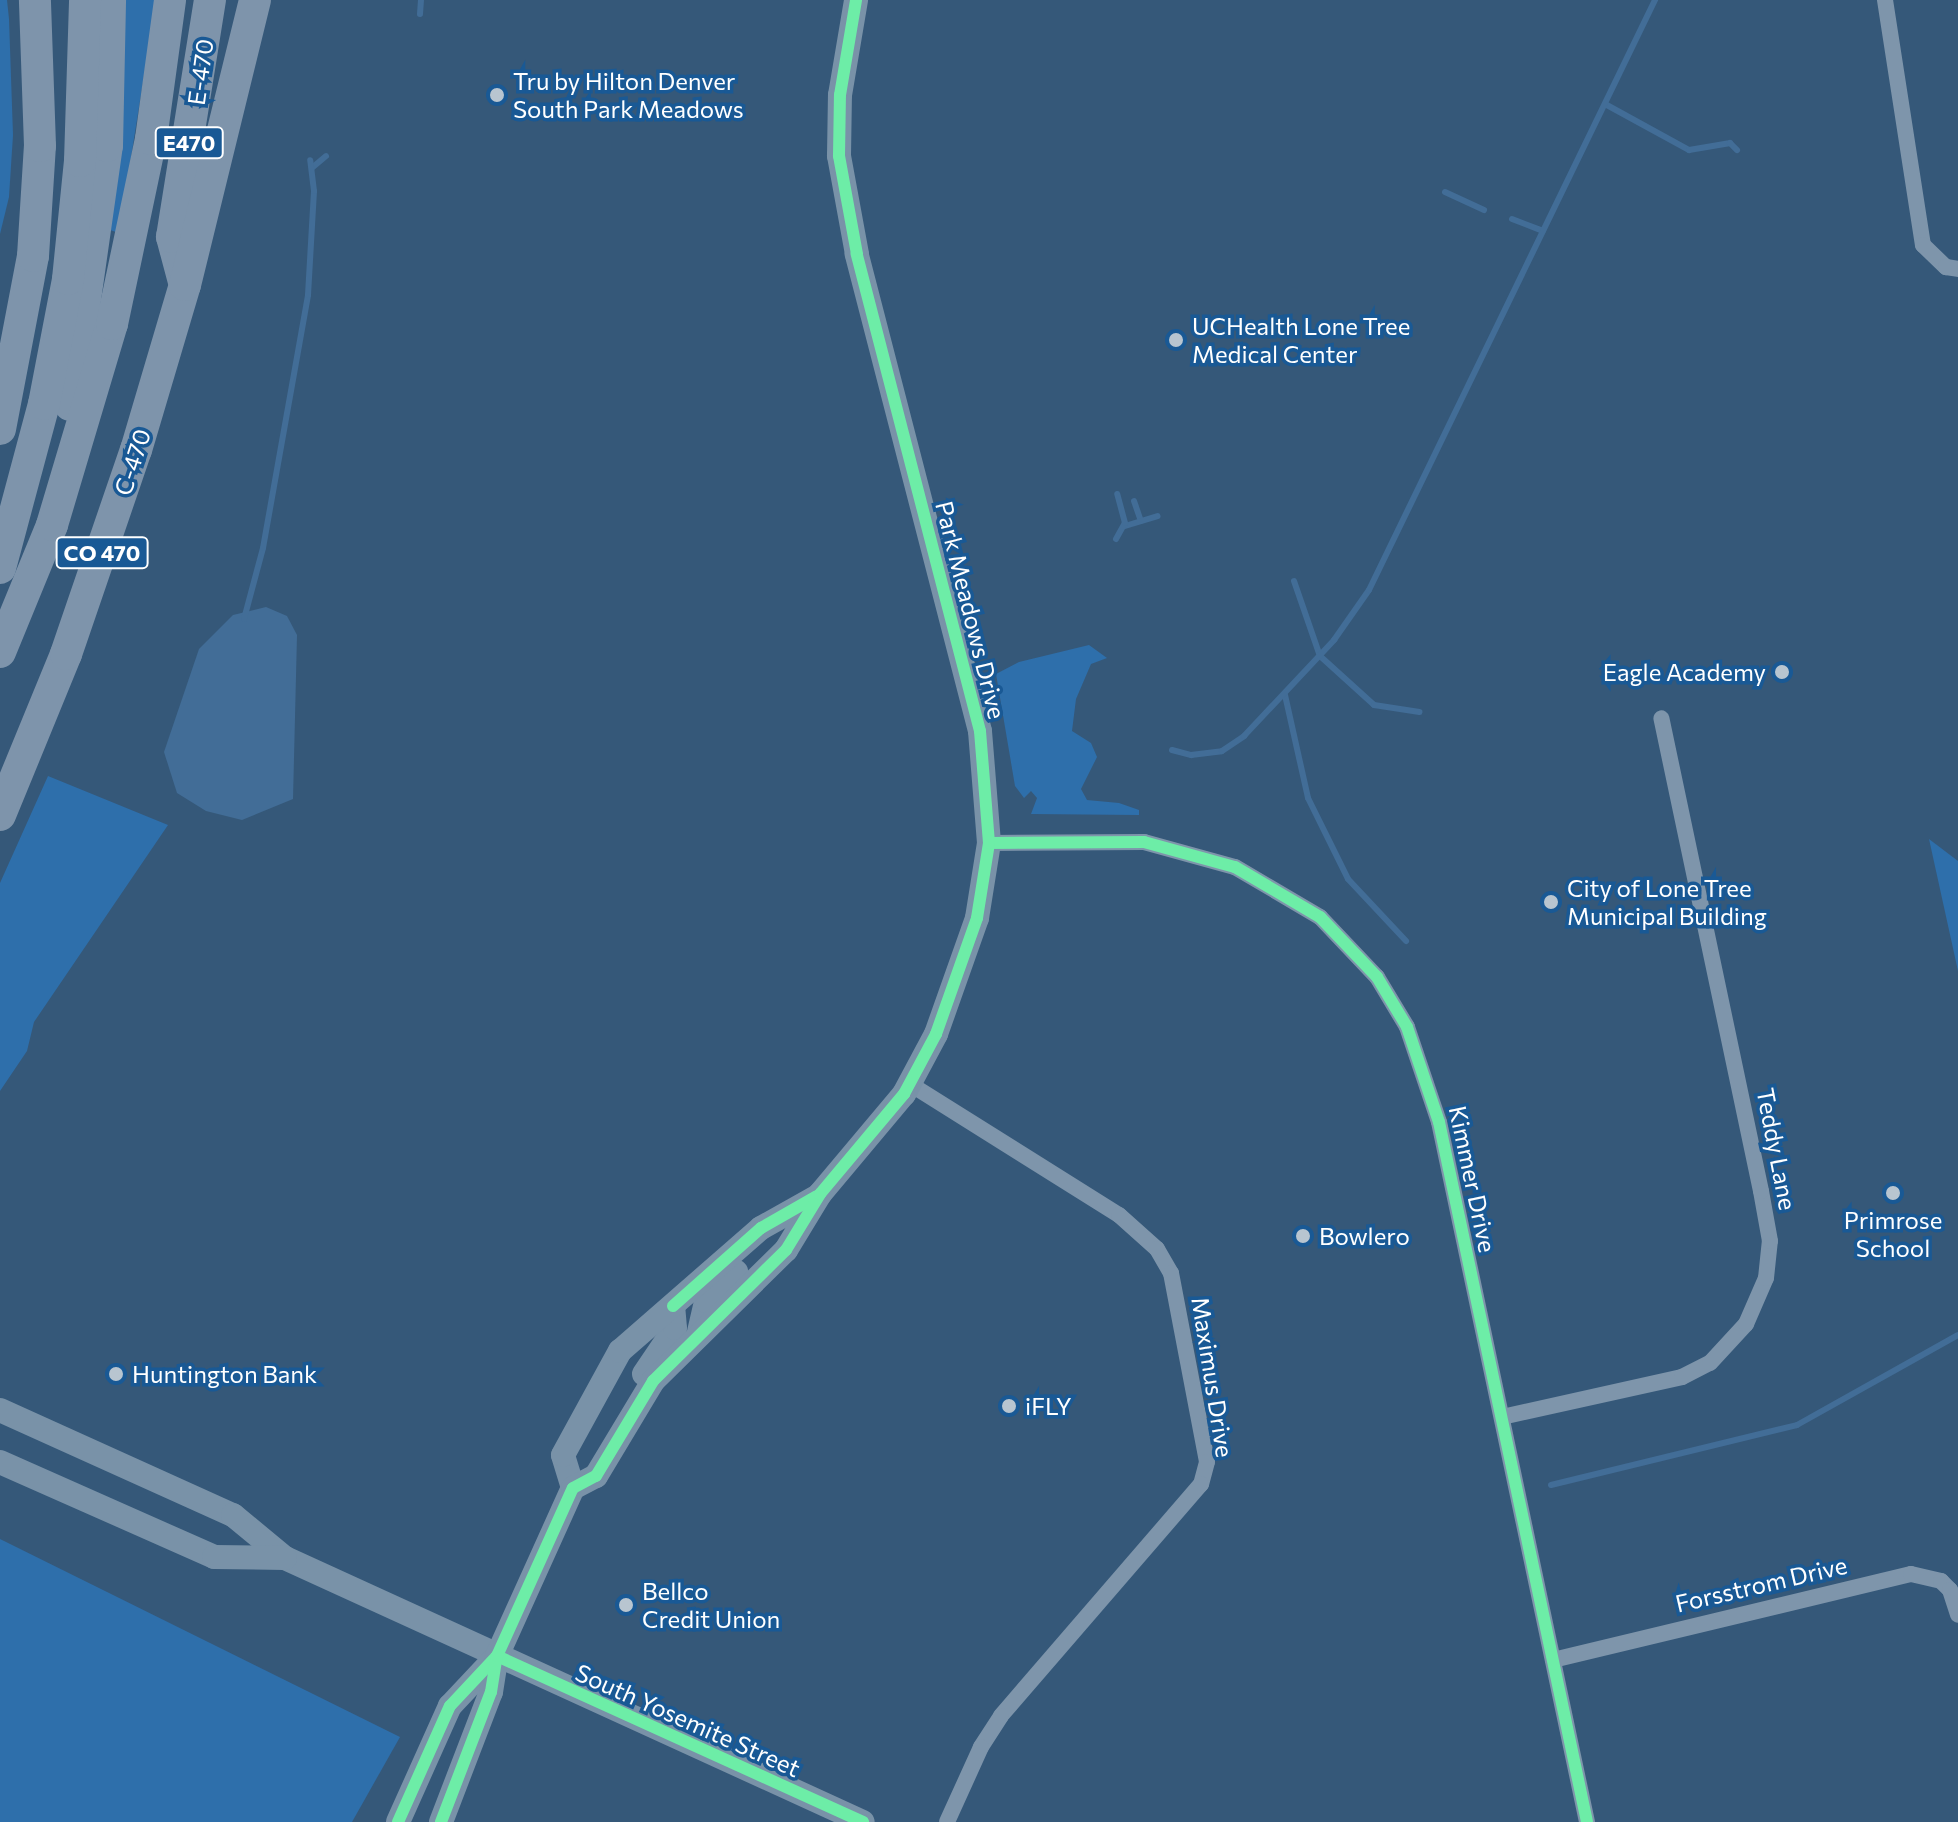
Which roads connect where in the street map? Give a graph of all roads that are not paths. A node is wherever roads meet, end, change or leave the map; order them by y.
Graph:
1 (35, 0) edge
2 (85, 0) edge
3 (108, 0) edge
4 (170, 0) edge
5 (210, 0) edge
6 (255, 0) edge
7 (856, 0) edge
8 (1885, 0) edge
9 (1958, 269) edge
10 (185, 285) junction
11 (0, 321) edge
12 (0, 429) edge
13 (0, 568) edge
14 (20, 597) junction
15 (0, 652) edge
16 (1661, 718) dead end
17 (0, 815) edge
18 (989, 843) junction
19 (910, 1084) junction
20 (820, 1194) junction
21 (761, 1228) junction
22 (673, 1306) junction
23 (699, 1332) junction
24 (0, 1410) edge
25 (1502, 1417) junction
26 (0, 1462) edge
27 (600, 1468) junction
28 (573, 1488) junction
29 (285, 1558) junction
30 (1958, 1615) edge
31 (497, 1656) junction
32 (1553, 1660) junction
33 (398, 1822) edge
34 (441, 1822) edge
35 (863, 1822) edge
36 (947, 1822) edge
37 (1587, 1822) edge

1 - 12 highway
2 - 13 highway
3 - 11 highway
3 - 14 highway
4 - 14 highway
5 - 10 highway, E-470 / E470
6 - 10 highway, C-470
7 - 18 main road, Park Meadows Drive
8 - 9 street
10 - 17 highway, C-470 / CO 470
14 - 15 highway
16 - 25 street, Teddy Lane
18 - 19 main road, Park Meadows Drive
18 - 25 street, Kimmer Drive
19 - 20 main road, Park Meadows Drive
19 - 36 street, Maximus Drive
20 - 21 main road, Park Meadows Drive
20 - 23 main road, Park Meadows Drive
21 - 22 main road, Park Meadows Drive
21 - 23 main road
22 - 27 main road
22 - 28 main road, Park Meadows Drive
23 - 27 main road, Park Meadows Drive
24 - 29 main road, South Yosemite Street
25 - 32 street, Kimmer Drive
26 - 29 main road, South Yosemite Street
27 - 28 main road, Park Meadows Drive
28 - 31 main road, Park Meadows Drive
29 - 31 main road, South Yosemite Street
30 - 32 street, Forsstrom Drive
31 - 33 main road, Park Meadows Drive
31 - 34 main road, Park Meadows Drive
31 - 35 main road, South Yosemite Street
32 - 37 street, Kimmer Drive

